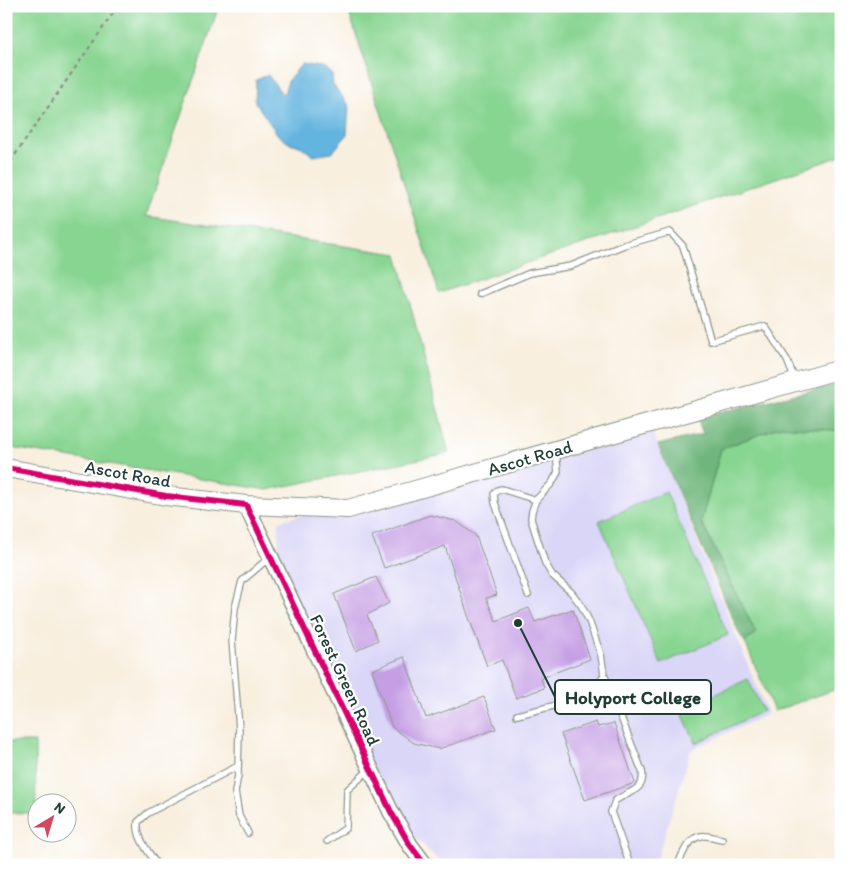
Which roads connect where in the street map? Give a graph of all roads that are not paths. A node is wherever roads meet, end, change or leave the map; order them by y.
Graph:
1 (480, 294) dead end
2 (841, 369) edge
3 (796, 382) junction
4 (555, 450) junction
5 (6, 468) edge
6 (536, 500) junction
7 (246, 504) junction
8 (270, 557) junction
9 (528, 595) dead end
10 (604, 674) junction
11 (517, 715) dead end
12 (238, 766) junction
13 (370, 769) junction
14 (248, 833) dead end
15 (722, 839) dead end
16 (327, 841) dead end
17 (157, 865) edge
18 (425, 865) edge
19 (630, 865) edge
20 (678, 865) edge

1 - 3 lane
2 - 3 main road, Ascot Road
3 - 4 main road, Ascot Road
4 - 6 lane
4 - 7 main road, Ascot Road
5 - 7 main road, Ascot Road
6 - 9 lane
6 - 10 lane
7 - 8 main road, Forest Green Road
8 - 12 lane
8 - 13 main road, Forest Green Road
10 - 11 lane
10 - 19 lane
12 - 14 lane
12 - 17 lane
13 - 16 lane
13 - 18 main road, Forest Green Road
15 - 20 lane

